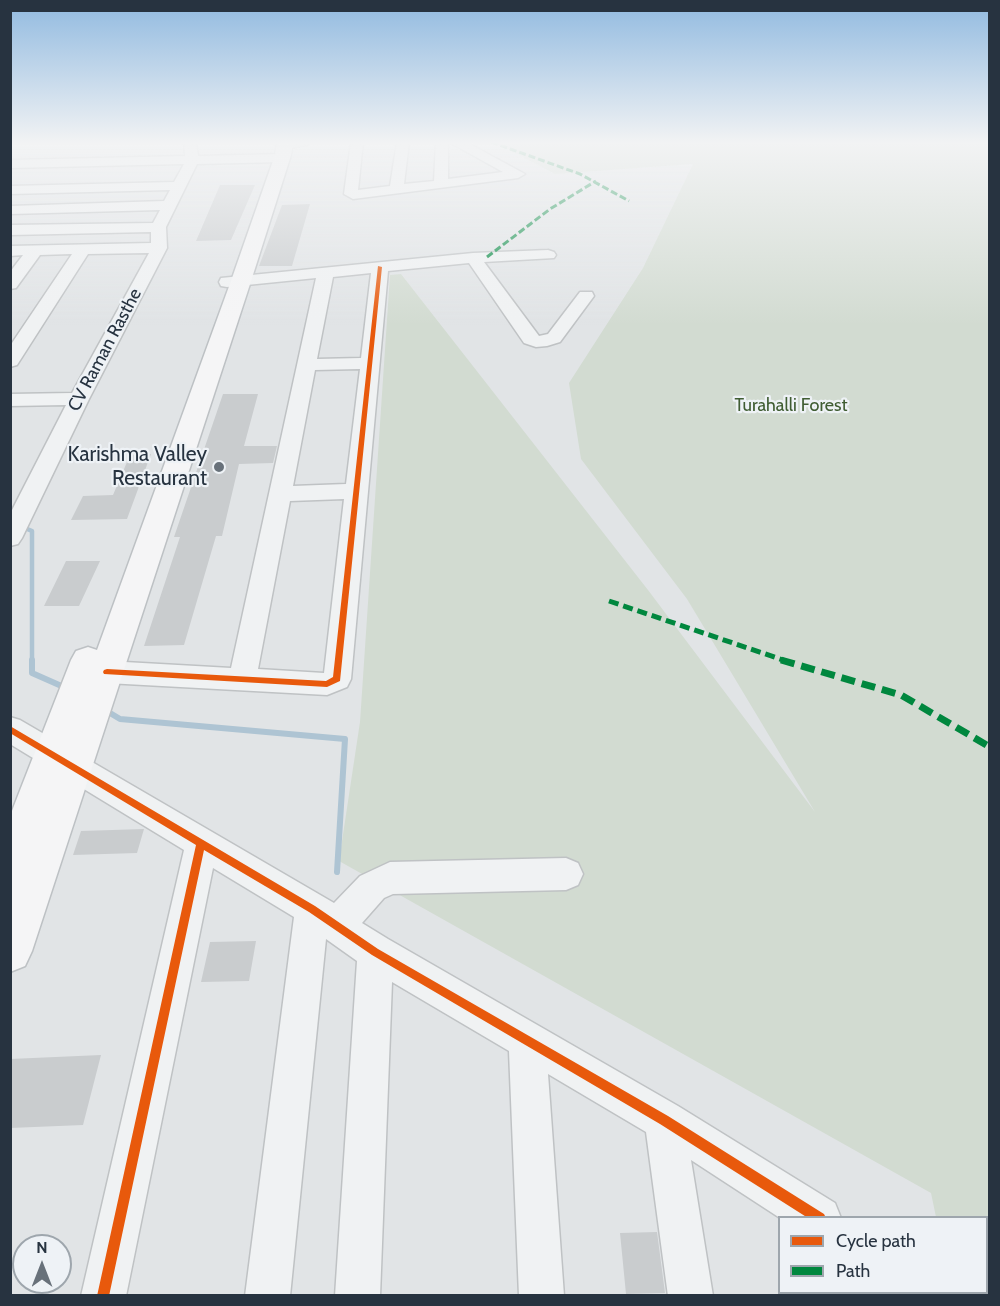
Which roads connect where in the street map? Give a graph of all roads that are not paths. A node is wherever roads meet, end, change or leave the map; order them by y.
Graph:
1 (263, 203) edge
2 (169, 205) joint
3 (10, 210) edge
4 (158, 226) junction
5 (10, 230) edge
6 (159, 248) junction
7 (83, 250) junction
8 (11, 251) edge
9 (35, 251) junction
10 (548, 255) dead end
11 (473, 258) junction
12 (388, 266) junction
13 (326, 272) junction
14 (234, 281) junction
15 (10, 284) edge
16 (586, 296) dead end
17 (10, 361) edge
18 (370, 363) junction
19 (307, 365) junction
20 (79, 399) junction
21 (10, 400) edge
22 (357, 490) junction
23 (280, 494) junction
24 (10, 538) edge
25 (107, 672) junction
26 (242, 680) junction
27 (10, 729) edge
28 (64, 762) junction
29 (201, 845) junction
30 (10, 869) edge
31 (566, 874) dead end
32 (324, 918) junction
33 (10, 951) edge
34 (375, 952) junction
35 (527, 1039) junction
36 (664, 1120) junction
37 (817, 1216) edge
38 (103, 1296) edge
39 (267, 1296) edge
40 (357, 1296) edge
41 (542, 1296) edge
42 (691, 1296) edge

1 - 14 main road
2 - 3 street
2 - 4 street
4 - 5 street
4 - 6 street
6 - 7 street
6 - 20 street, CV Raman Rasthe
7 - 9 street
7 - 17 street
8 - 9 street
9 - 15 street
10 - 11 street
11 - 12 street
11 - 16 street
12 - 13 street
12 - 18 street
13 - 14 street
13 - 19 street
14 - 25 main road
14 - 28 main road
18 - 19 street
18 - 22 street
19 - 23 street
20 - 21 street
20 - 24 street, CV Raman Rasthe
22 - 23 street
22 - 26 street
23 - 26 street
25 - 26 street
25 - 28 main road
27 - 28 street
28 - 29 street
28 - 30 main road
28 - 33 main road
29 - 32 street
29 - 38 street
31 - 32 street
32 - 34 street
32 - 39 street
34 - 35 street
34 - 40 street
35 - 36 street
35 - 41 street
36 - 37 street
36 - 42 street

